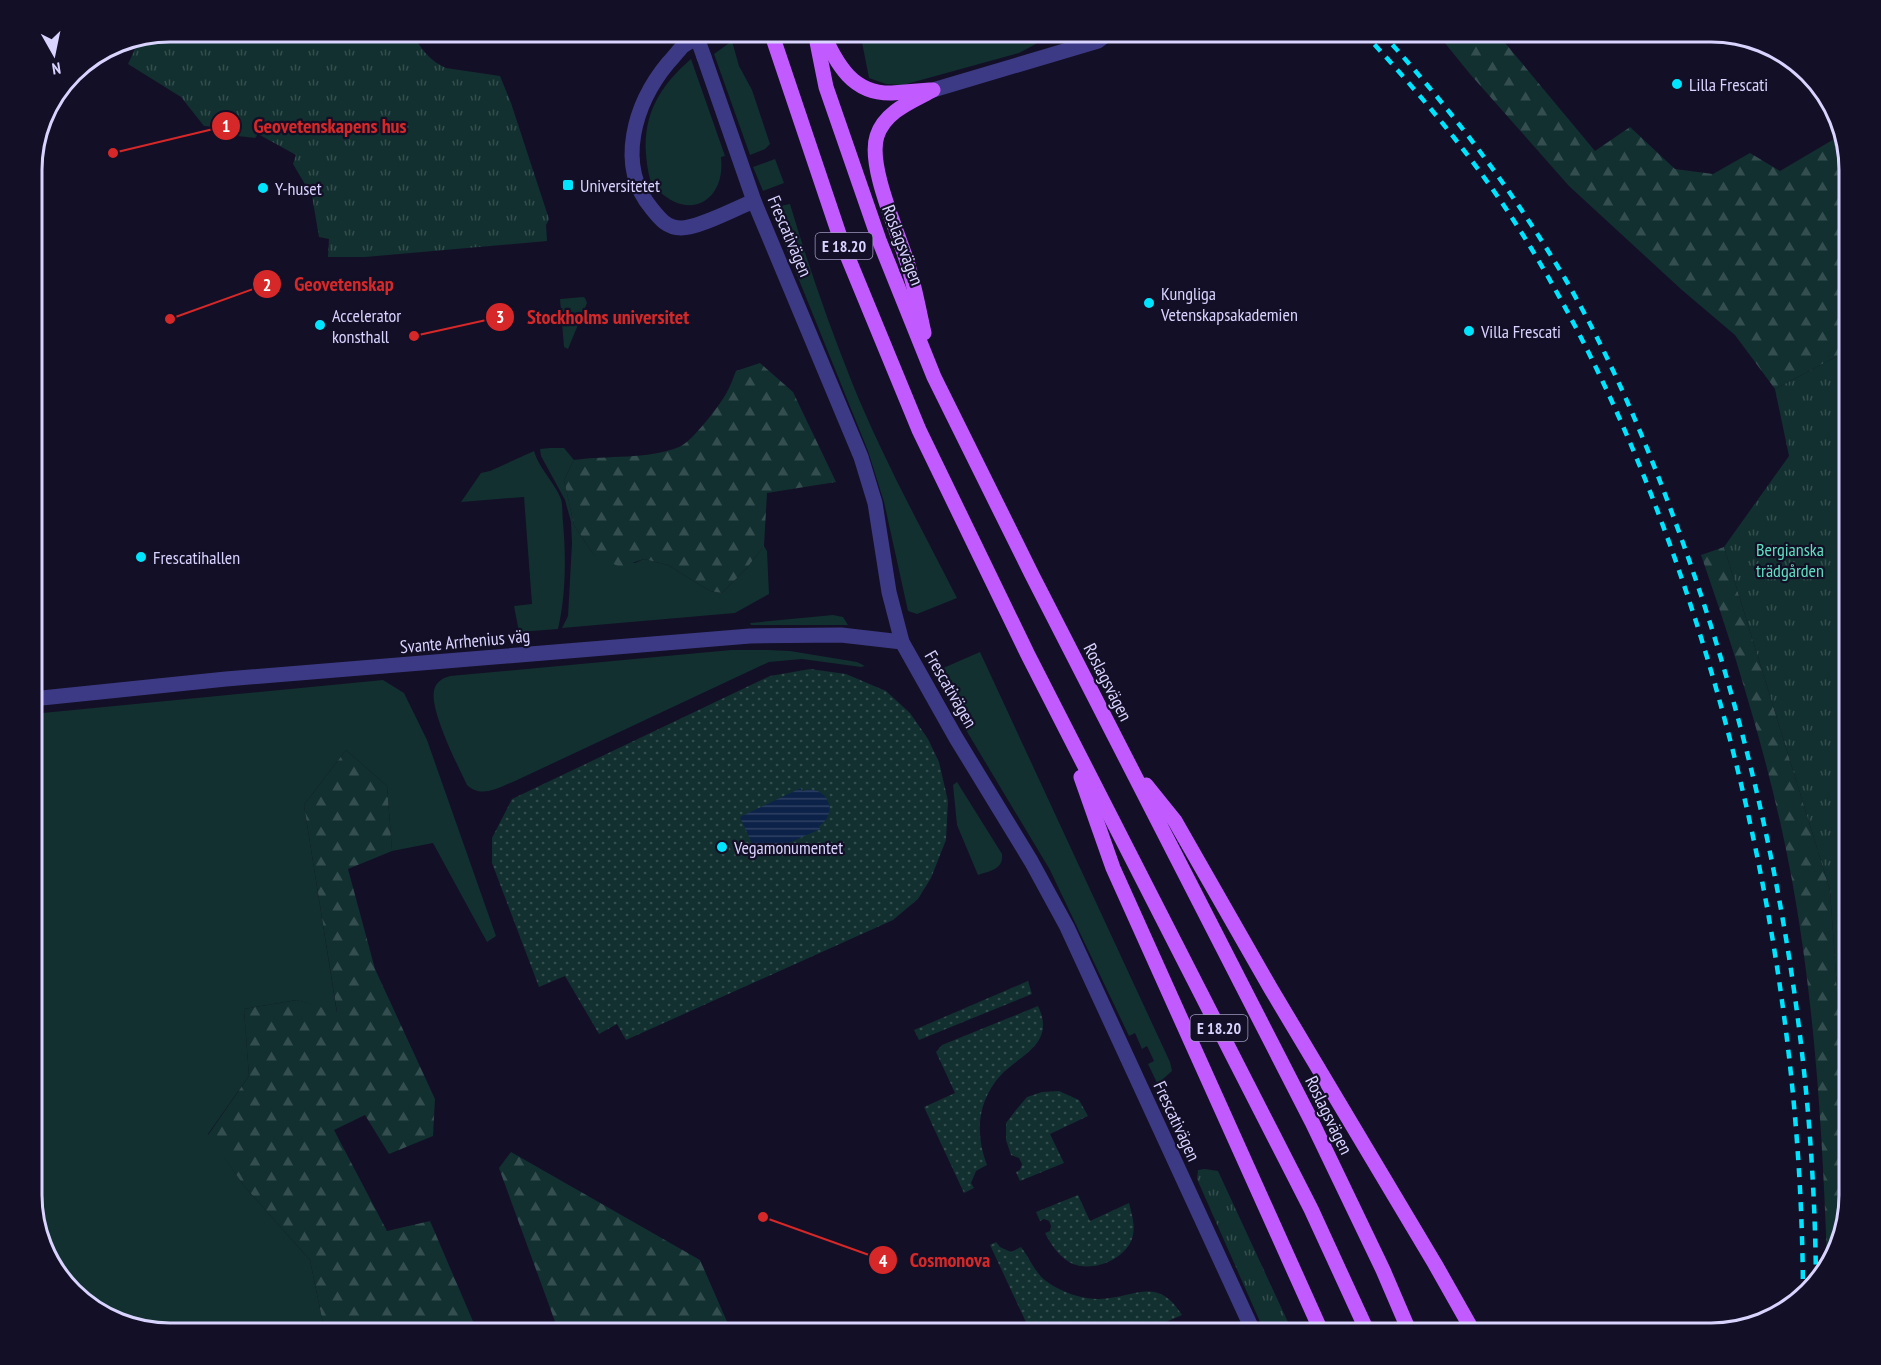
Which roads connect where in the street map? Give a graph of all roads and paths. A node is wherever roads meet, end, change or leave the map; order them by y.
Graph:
1 (691, 42) edge
2 (699, 42) edge
3 (774, 42) edge
4 (817, 42) edge
5 (827, 42) edge
6 (1080, 42) edge
7 (933, 90) junction
8 (754, 201) junction
9 (934, 377) junction
10 (902, 642) junction
11 (42, 698) edge
12 (1064, 726) junction
13 (1126, 760) junction
14 (1249, 1323) edge
15 (1317, 1323) edge
16 (1363, 1323) edge
17 (1405, 1323) edge
18 (1468, 1323) edge

1 - 8 street
2 - 8 street, Frescativägen, bridge
3 - 12 main road, E 18.20
4 - 9 main road, Roslagsvägen / E 18.20
5 - 7 main road
6 - 7 street
7 - 9 main road
8 - 10 street, Frescativägen
9 - 13 main road, Roslagsvägen / E 18.20
10 - 11 street, Svante Arrhenius väg
10 - 14 street, Frescativägen
12 - 15 main road
12 - 16 main road, E 18.20
13 - 17 main road, Roslagsvägen / E 18.20
13 - 18 main road

